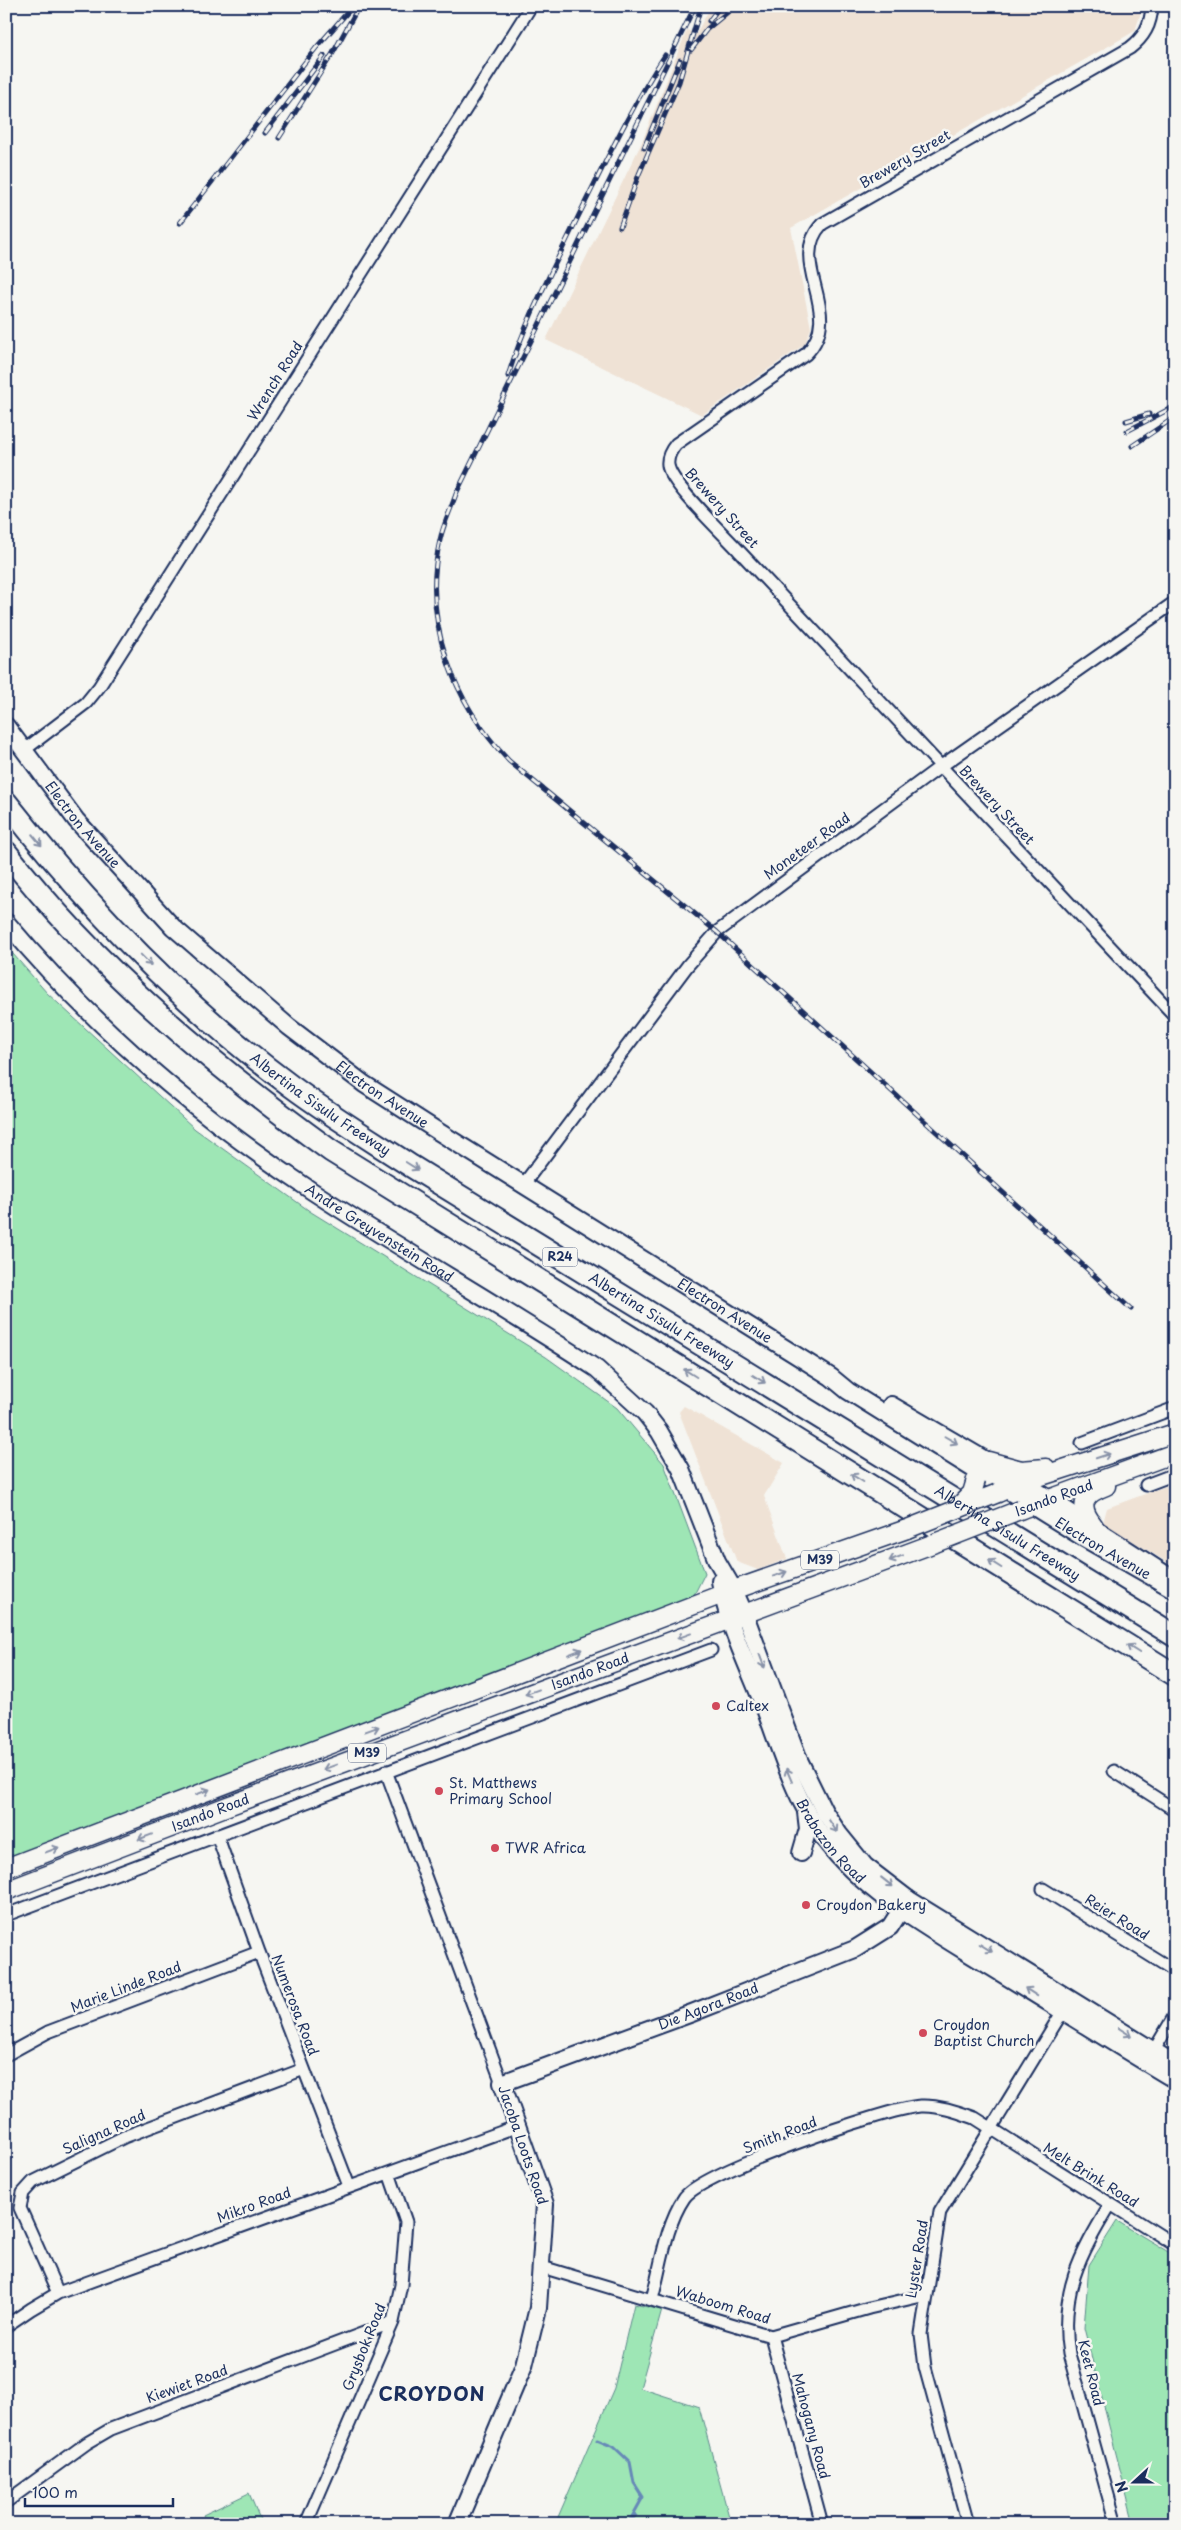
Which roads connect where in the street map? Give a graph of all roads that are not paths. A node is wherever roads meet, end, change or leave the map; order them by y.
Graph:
1 (530, 6) edge
2 (1152, 6) edge
3 (1175, 602) edge
4 (6, 726) edge
5 (23, 751) junction
6 (940, 767) junction
7 (6, 802) edge
8 (6, 852) edge
9 (6, 922) edge
10 (1175, 1016) edge
11 (523, 1184) junction
12 (1175, 1408) edge
13 (1175, 1433) edge
14 (1082, 1443) dead end
15 (1175, 1453) edge
16 (1075, 1465) junction
17 (1130, 1470) junction
18 (981, 1471) junction
19 (1175, 1474) edge
20 (1023, 1482) junction
21 (1146, 1485) dead end
22 (1002, 1491) junction
23 (1034, 1504) junction
24 (953, 1511) junction
25 (1094, 1526) junction
26 (1175, 1581) edge
27 (1175, 1590) edge
28 (728, 1592) junction
29 (738, 1618) junction
30 (1175, 1636) edge
31 (711, 1650) dead end
32 (1175, 1675) edge
33 (386, 1771) junction
34 (1114, 1771) dead end
35 (806, 1810) junction
36 (1175, 1810) edge
37 (216, 1835) junction
38 (800, 1853) dead end
39 (6, 1868) edge
40 (1043, 1889) dead end
41 (6, 1891) edge
42 (905, 1904) junction
43 (6, 1915) edge
44 (259, 1952) junction
45 (1175, 1971) edge
46 (1067, 2005) junction
47 (1175, 2015) edge
48 (6, 2054) edge
49 (1150, 2057) junction
50 (1175, 2064) edge
51 (304, 2069) junction
52 (1175, 2080) edge
53 (502, 2083) junction
54 (518, 2126) junction
55 (992, 2129) junction
56 (389, 2173) junction
57 (349, 2186) junction
58 (1110, 2205) junction
59 (1175, 2245) edge
60 (542, 2267) junction
61 (58, 2293) junction
62 (926, 2295) junction
63 (652, 2299) junction
64 (393, 2322) junction
65 (6, 2326) edge
66 (771, 2336) junction
67 (6, 2502) edge
68 (306, 2524) edge
69 (457, 2524) edge
70 (822, 2524) edge
71 (968, 2524) edge
72 (1116, 2524) edge

1 - 5 street, Wrench Road
2 - 6 street, Brewery Street
3 - 6 street, Moneteer Road
4 - 5 main road, Electron Avenue
5 - 11 main road, Electron Avenue
6 - 10 street, Brewery Street
6 - 11 street, Moneteer Road
7 -> 30 highway, Albertina Sisulu Freeway / R24
32 -> 8 highway, R24
9 - 28 main road, Andre Greyvenstein Road
11 - 18 main road, Electron Avenue
12 - 14 street
16 -> 13 main road, Isando Road / M39
15 - 17 main road, Isando Road / M39
16 - 18 main road
16 - 20 main road, Isando Road / M39
17 - 23 main road, Isando Road / M39
17 - 25 main road
18 - 20 main road, Electron Avenue
18 - 22 main road, Electron Avenue
18 - 24 main road, bridge
19 - 21 street
20 - 22 main road, Isando Road / M39
20 - 23 main road, Electron Avenue
22 - 23 main road, Electron Avenue
22 - 24 main road, Isando Road / M39, bridge
23 - 25 main road, Electron Avenue
23 - 27 main road, Electron Avenue
23 -> 29 main road, Isando Road / M39, bridge
28 -> 24 main road, Isando Road / M39, bridge
25 - 26 main road, Electron Avenue
28 - 29 main road, Brabazon Road
39 -> 28 main road, Isando Road / M39
35 -> 29 main road, Brabazon Road
29 -> 41 main road, Isando Road / M39
29 -> 42 main road, Brabazon Road
31 - 33 street, Isando Road
33 - 37 street, Isando Road
33 - 53 street, Jacoba Loots Road
34 - 36 street
35 - 38 main road
35 - 42 main road, Brabazon Road
37 - 43 street, Isando Road
37 - 44 street, Numerosa Road
40 - 45 street, Reier Road
42 - 46 main road, Brabazon Road
42 - 53 main road, Die Agora Road
44 - 48 street, Marie Linde Road
44 - 51 street, Numerosa Road
46 - 49 main road, Brabazon Road
46 - 55 street, Lyster Road
47 - 49 street
49 - 50 main road, Brabazon Road
49 - 52 main road, Brabazon Road
51 - 57 street, Numerosa Road
51 - 61 street, Saligna Road
53 - 54 main road, Jacoba Loots Road
54 - 56 street, Mikro Road
54 - 60 main road, Jacoba Loots Road
55 - 58 street, Melt Brink Road
55 - 62 street, Lyster Road
55 - 63 street, Smith Road
56 - 57 street, Mikro Road
56 - 64 street, Grysbok Road
57 - 61 street, Mikro Road
58 - 59 street, Melt Brink Road
58 - 72 street, Keet Road
60 - 63 street, Waboom Road
60 - 69 main road, Jacoba Loots Road
61 - 65 street, Mikro Road
62 - 66 street, Waboom Road
62 - 71 street, Lyster Road
63 - 66 street, Waboom Road
64 - 67 street, Kiewiet Road
64 - 68 street, Grysbok Road
66 - 70 street, Mahogany Road

